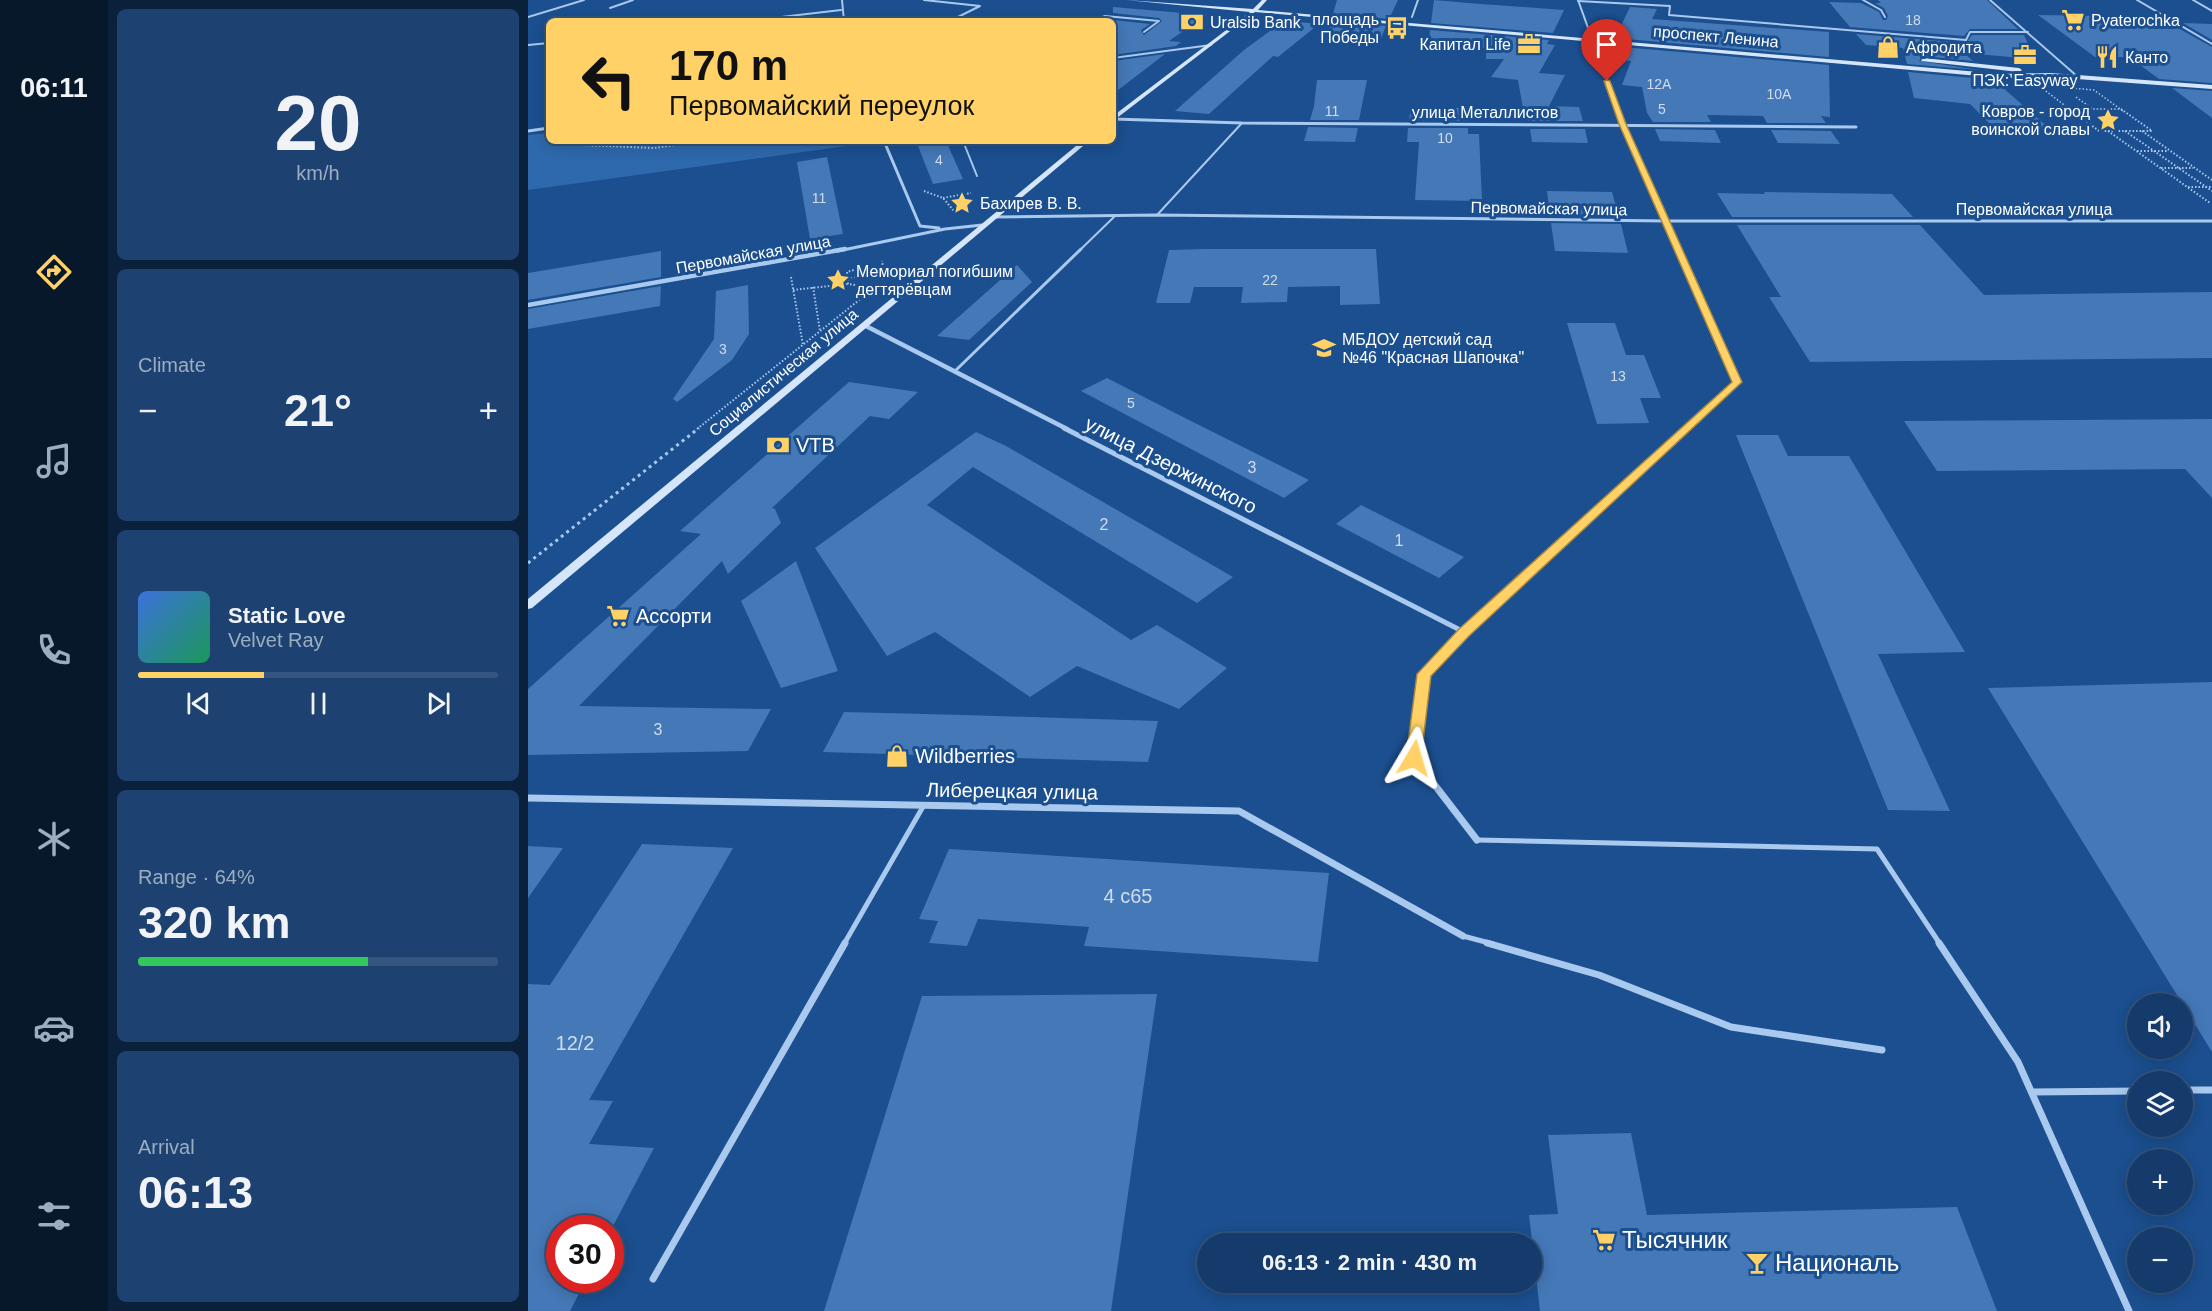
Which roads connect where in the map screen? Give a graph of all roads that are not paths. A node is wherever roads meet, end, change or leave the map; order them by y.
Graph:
1 (584, 0) edge
2 (633, 0) edge
3 (842, 0) edge
4 (924, 0) edge
5 (1128, 0) edge
6 (1418, 0) edge
7 (1578, 0) edge
8 (1863, 0) edge
9 (1990, 0) edge
10 (2137, 0) edge
11 (2193, 0) edge
12 (1264, 2) edge
13 (1253, 4) dead end
14 (1286, 6) dead end
15 (610, 8) dead end
16 (841, 10) junction
17 (1256, 11) junction
18 (2212, 11) edge
19 (1401, 16) dead end
20 (1412, 16) junction
21 (528, 17) edge
22 (1886, 17) dead end
23 (772, 18) edge
24 (843, 18) edge
25 (956, 18) edge
26 (1100, 18) edge
27 (1423, 18) dead end
28 (1580, 31) dead end
29 (1144, 32) dead end
30 (1590, 32) junction
31 (1598, 32) dead end
32 (2028, 32) junction
33 (1592, 39) junction
34 (546, 43) edge
35 (2212, 44) edge
36 (528, 45) edge
37 (1210, 45) junction
38 (1116, 58) edge
39 (1916, 60) dead end
40 (2050, 75) junction
41 (2078, 77) junction
42 (2212, 87) edge
43 (1116, 117) edge
44 (1116, 119) edge
45 (1242, 123) junction
46 (1623, 124) junction
47 (1856, 127) dead end
48 (546, 128) edge
49 (528, 131) edge
50 (885, 144) edge
51 (964, 144) edge
52 (1082, 144) edge
53 (977, 176) dead end
54 (1157, 215) junction
55 (1115, 216) junction
56 (993, 217) junction
57 (1666, 221) junction
58 (2212, 221) edge
59 (982, 225) junction
60 (945, 229) junction
61 (528, 305) edge
62 (864, 325) junction
63 (955, 370) junction
64 (528, 606) edge
65 (1464, 632) junction
66 (528, 798) edge
67 (924, 805) junction
68 (1477, 840) joint
69 (1464, 936) joint
70 (1882, 1050) dead end
71 (2193, 1090) edge
72 (2212, 1090) edge
73 (2127, 1091) edge
74 (2032, 1092) junction
75 (653, 1280) dead end
76 (2130, 1311) edge

1 - 21 street
2 - 15 lane
3 - 16 street
4 - 25 lane
5 - 17 main road, проспект Ленина
6 - 20 lane
7 - 30 street
7 - 32 lane
8 - 22 street
9 - 32 street
10 - 35 street
11 - 18 lane
12 - 13 main road
12 - 14 main road
12 - 17 main road
16 - 23 lane
16 - 24 street
17 - 33 main road, проспект Ленина
17 - 37 main road
19 - 20 main road
20 - 27 main road
26 - 29 lane
28 - 30 main road
30 - 31 main road
30 - 33 street
32 - 41 street
33 - 40 main road, проспект Ленина
33 - 46 street
34 - 36 lane
37 - 38 street
37 - 43 main road
39 - 40 main road, проспект Ленина
40 - 41 main road, проспект Ленина
41 - 42 main road, проспект Ленина
44 - 45 street, улица Металлистов
45 - 46 street, улица Металлистов
45 - 54 lane
46 - 47 street, улица Металлистов
46 - 57 street
48 - 49 street
50 - 60 street
51 - 53 lane
52 - 56 main road, Социалистическая улица
54 - 55 street, Первомайская улица
54 - 57 street, Первомайская улица
55 - 56 street, Первомайская улица
55 - 63 lane
56 - 59 main road, Социалистическая улица
57 - 58 street, Первомайская улица
57 - 65 street
59 - 60 street, Первомайская улица
59 - 62 main road, Социалистическая улица
60 - 61 street, Первомайская улица
62 - 63 street, улица Дзержинского
62 - 64 main road, Социалистическая улица
63 - 65 street, улица Дзержинского
65 - 68 street
66 - 67 street, Либерецкая улица
67 - 69 street, Либерецкая улица
67 - 75 lane
68 - 74 lane
69 - 70 lane
71 - 72 lane
73 - 74 lane
74 - 76 lane

